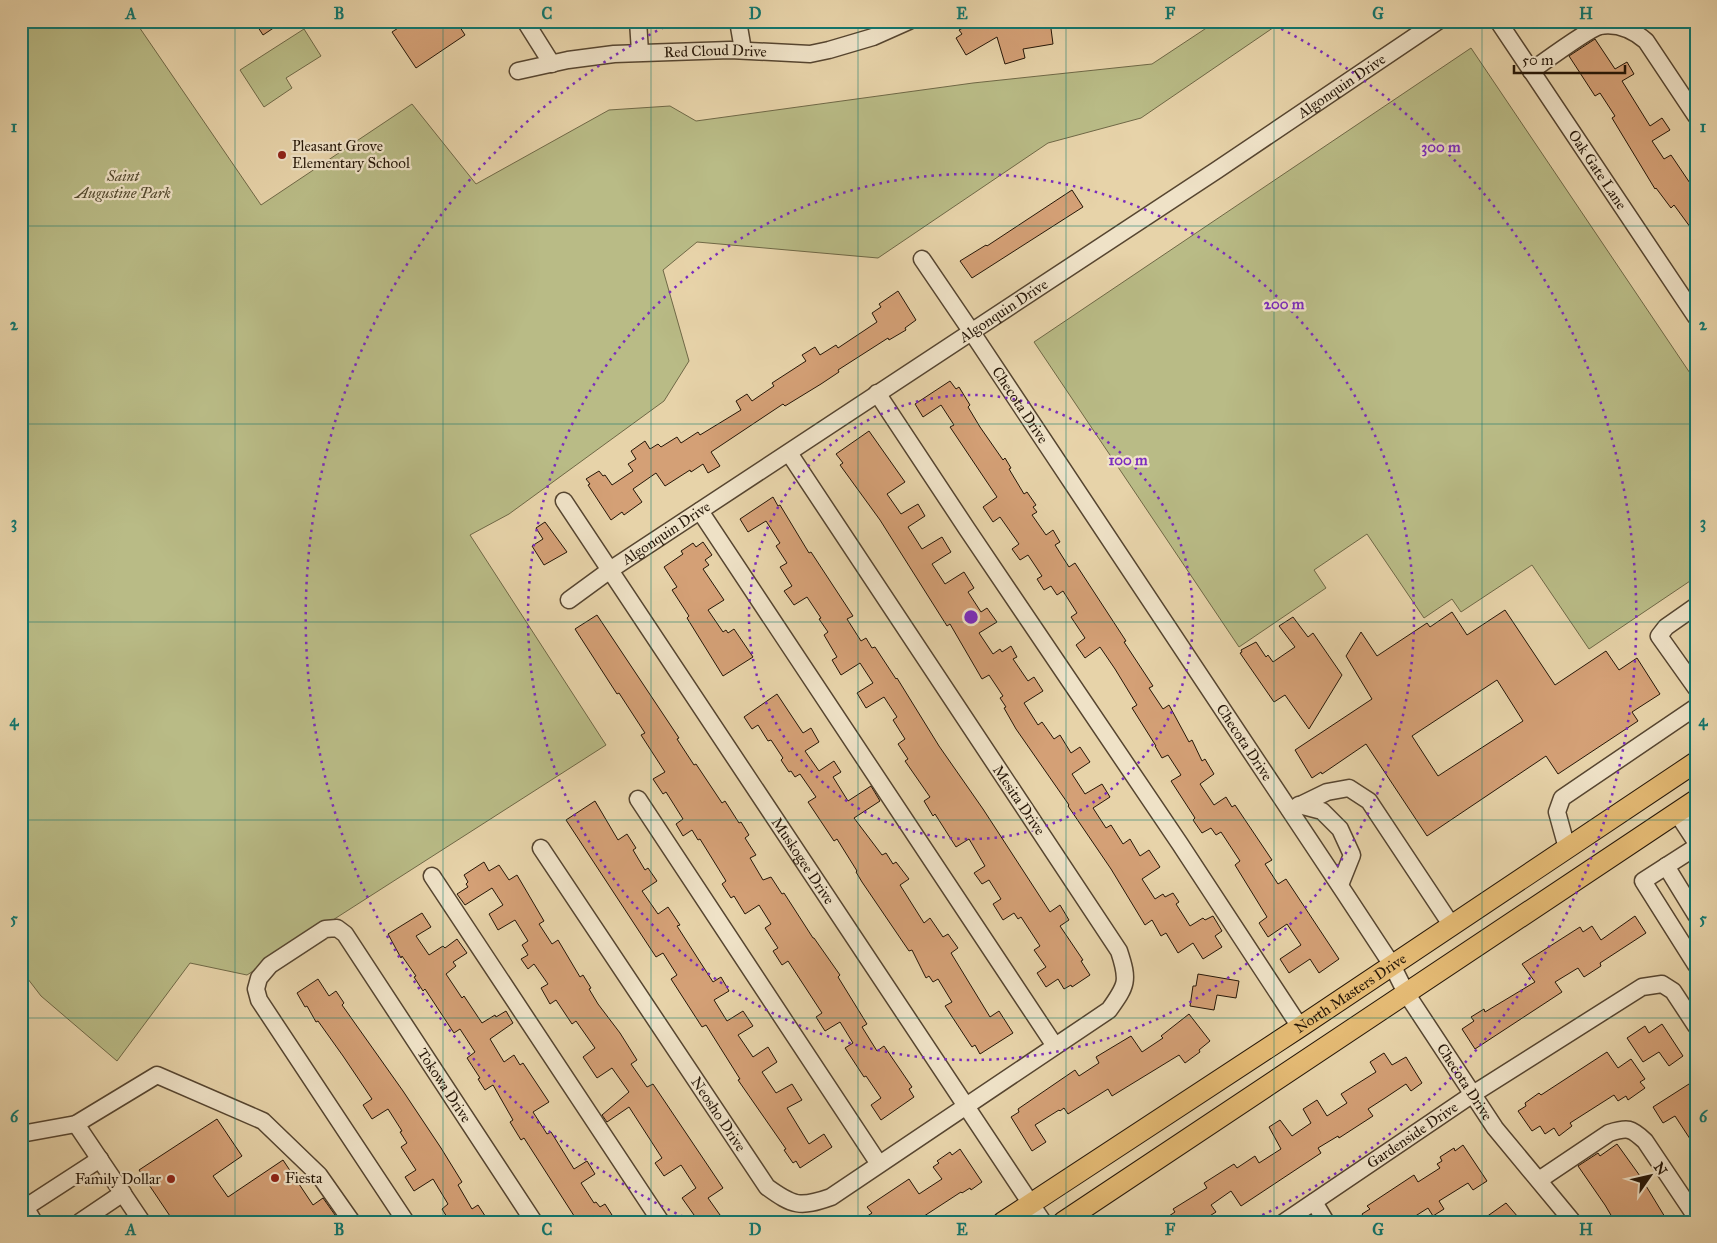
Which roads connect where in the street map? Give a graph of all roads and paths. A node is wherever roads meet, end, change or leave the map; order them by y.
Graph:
1 (525, 21) edge
2 (638, 21) edge
3 (738, 21) edge
4 (909, 21) edge
5 (1438, 21) edge
6 (1498, 21) edge
7 (743, 50) junction
8 (640, 52) junction
9 (552, 64) junction
10 (518, 71) dead end
11 (1531, 71) junction
12 (1696, 116) edge
13 (922, 259) dead end
14 (1696, 317) edge
15 (971, 331) junction
16 (877, 393) junction
17 (789, 453) junction
18 (564, 501) dead end
19 (700, 511) junction
20 (610, 570) junction
21 (569, 600) dead end
22 (1696, 606) edge
23 (1696, 688) edge
24 (1696, 706) edge
25 (1696, 762) edge
26 (638, 800) dead end
27 (1696, 800) edge
28 (1294, 808) junction
29 (1677, 813) junction
30 (1696, 842) edge
31 (1696, 847) edge
32 (541, 848) dead end
33 (1567, 848) junction
34 (1666, 866) junction
35 (432, 876) dead end
36 (1340, 885) junction
37 (1696, 915) edge
38 (1452, 926) junction
39 (1392, 965) junction
40 (1696, 965) edge
41 (1406, 994) junction
42 (1694, 1020) edge
43 (1300, 1027) junction
44 (1056, 1046) junction
45 (1473, 1094) junction
46 (966, 1105) junction
47 (76, 1124) junction
48 (21, 1134) edge
49 (100, 1159) junction
50 (879, 1164) junction
51 (1539, 1180) junction
52 (123, 1194) junction
53 (1314, 1202) junction
54 (1031, 1204) junction
55 (27, 1214) edge
56 (1696, 1217) edge
57 (80, 1222) edge
58 (142, 1222) edge
59 (352, 1222) edge
60 (406, 1222) edge
61 (534, 1222) edge
62 (661, 1222) edge
63 (1003, 1222) edge
64 (1043, 1222) edge
65 (1063, 1222) edge
66 (1284, 1222) edge
67 (1326, 1222) edge
68 (1572, 1222) edge

1 - 9 street
2 - 8 street
3 - 7 street
4 - 7 street, Red Cloud Drive
5 - 15 street, Algonquin Drive
6 - 11 street, Oak Gate Lane
7 - 8 street, Red Cloud Drive
8 - 9 street, Red Cloud Drive
9 - 10 street, Red Cloud Drive
11 - 12 street
11 - 14 street, Oak Gate Lane
13 - 15 street, Checota Drive
15 - 16 street, Algonquin Drive
15 - 28 street, Checota Drive
16 - 17 street, Algonquin Drive
16 - 43 street
17 - 19 street, Algonquin Drive
17 - 44 street, Mesita Drive
18 - 20 street, Muskogee Drive
19 - 20 street, Algonquin Drive
19 - 44 street
20 - 21 street, Algonquin Drive
20 - 46 street, Muskogee Drive
22 - 23 street
24 - 33 street
25 - 33 main road, North Masters Drive
26 - 50 street
27 - 29 main road, North Masters Drive
28 - 36 street, Checota Drive
28 - 36 street
28 - 38 street
29 - 30 street
29 - 41 main road, North Masters Drive
31 - 34 street
32 - 50 street, Neosho Drive
33 - 38 main road, North Masters Drive
34 - 37 street
34 - 40 street
35 - 62 street
36 - 39 street, Checota Drive
38 - 39 main road, North Masters Drive
39 - 41 street, Checota Drive
39 - 43 main road, North Masters Drive
41 - 45 street, Checota Drive
41 - 65 main road, North Masters Drive
42 - 45 street, Gardenside Drive
43 - 54 main road, North Masters Drive
44 - 46 street, Mesita Drive
45 - 51 street, Checota Drive
45 - 53 street, Gardenside Drive
46 - 50 street, Neosho Drive
46 - 54 street, Muskogee Drive
47 - 48 street
47 - 49 street
47 - 59 street
49 - 52 street
49 - 55 street
51 - 56 street
51 - 68 street, Checota Drive
52 - 57 street
52 - 58 street
53 - 66 street, Gardenside Drive
53 - 67 street
54 - 63 main road, North Masters Drive
54 - 64 street, Muskogee Drive
60 - 61 street, Tokowa Drive

